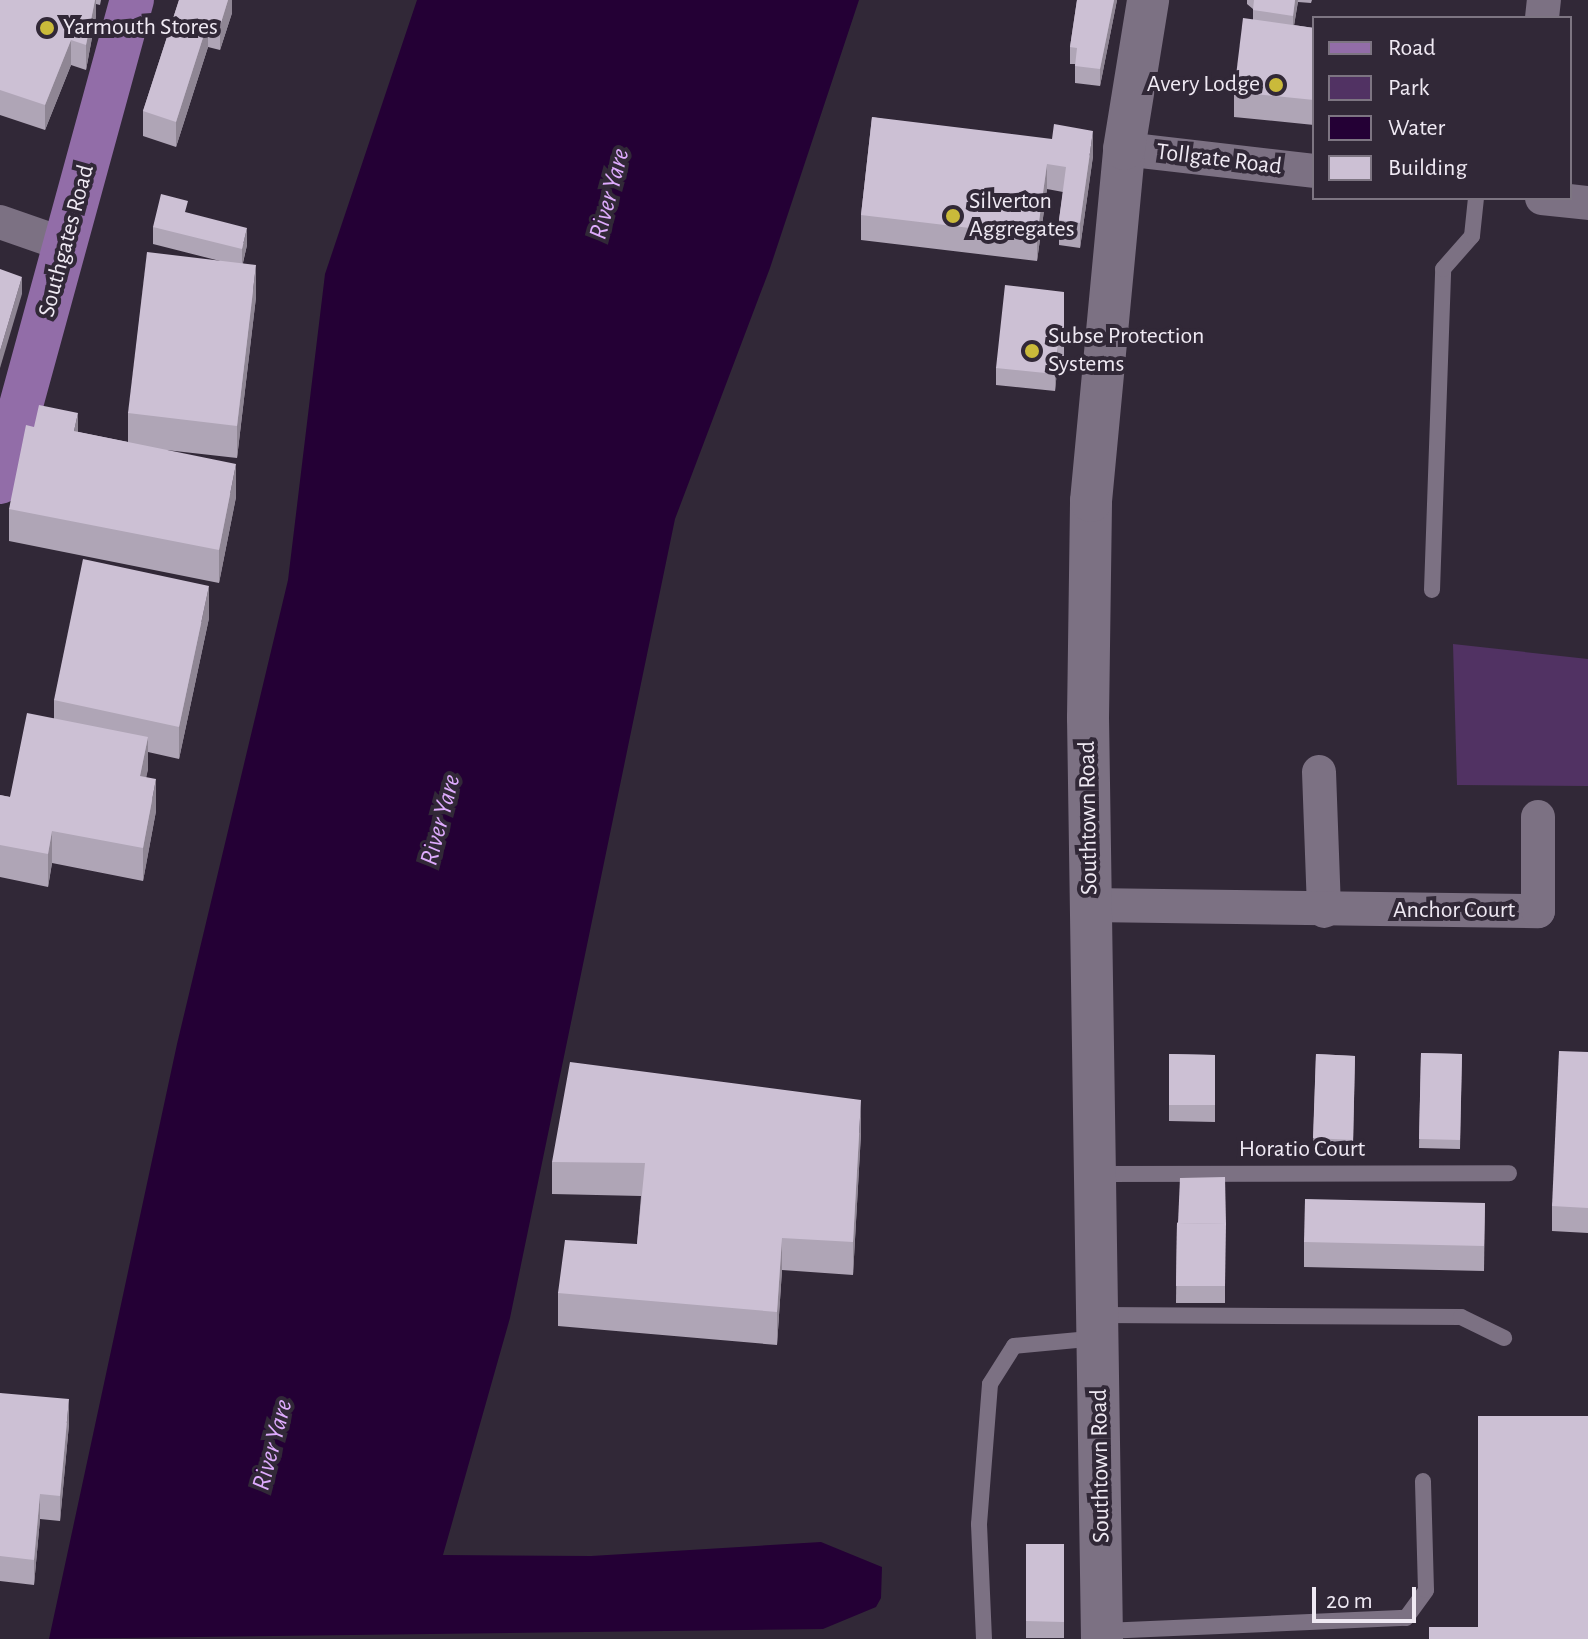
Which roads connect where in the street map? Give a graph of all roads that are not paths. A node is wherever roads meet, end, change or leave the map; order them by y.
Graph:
1 (132, 0) edge
2 (1148, 0) edge
3 (1124, 149) junction
4 (1312, 171) edge
5 (1476, 200) edge
6 (1560, 200) edge
7 (1588, 203) edge
8 (0, 222) edge
9 (66, 245) junction
10 (0, 482) edge
11 (1432, 590) dead end
12 (1319, 772) dead end
13 (1538, 817) dead end
14 (1090, 905) junction
15 (1324, 911) junction
16 (1509, 1173) dead end
17 (1096, 1174) junction
18 (1098, 1327) junction
19 (1504, 1338) dead end
20 (1423, 1481) dead end
21 (1102, 1635) edge
22 (984, 1639) edge

1 - 9 main road, Southgates Road
2 - 3 street, Southtown Road
3 - 4 street, Tollgate Road
3 - 14 street, Southtown Road
5 - 11 lane
6 - 7 street
8 - 9 street
9 - 10 main road, Southgates Road
12 - 15 street
13 - 15 street, Anchor Court
14 - 15 street, Anchor Court
14 - 17 street, Southtown Road
16 - 17 lane, Horatio Court
17 - 18 street, Southtown Road
18 - 19 lane
18 - 21 street, Southtown Road
18 - 22 lane
20 - 21 lane

